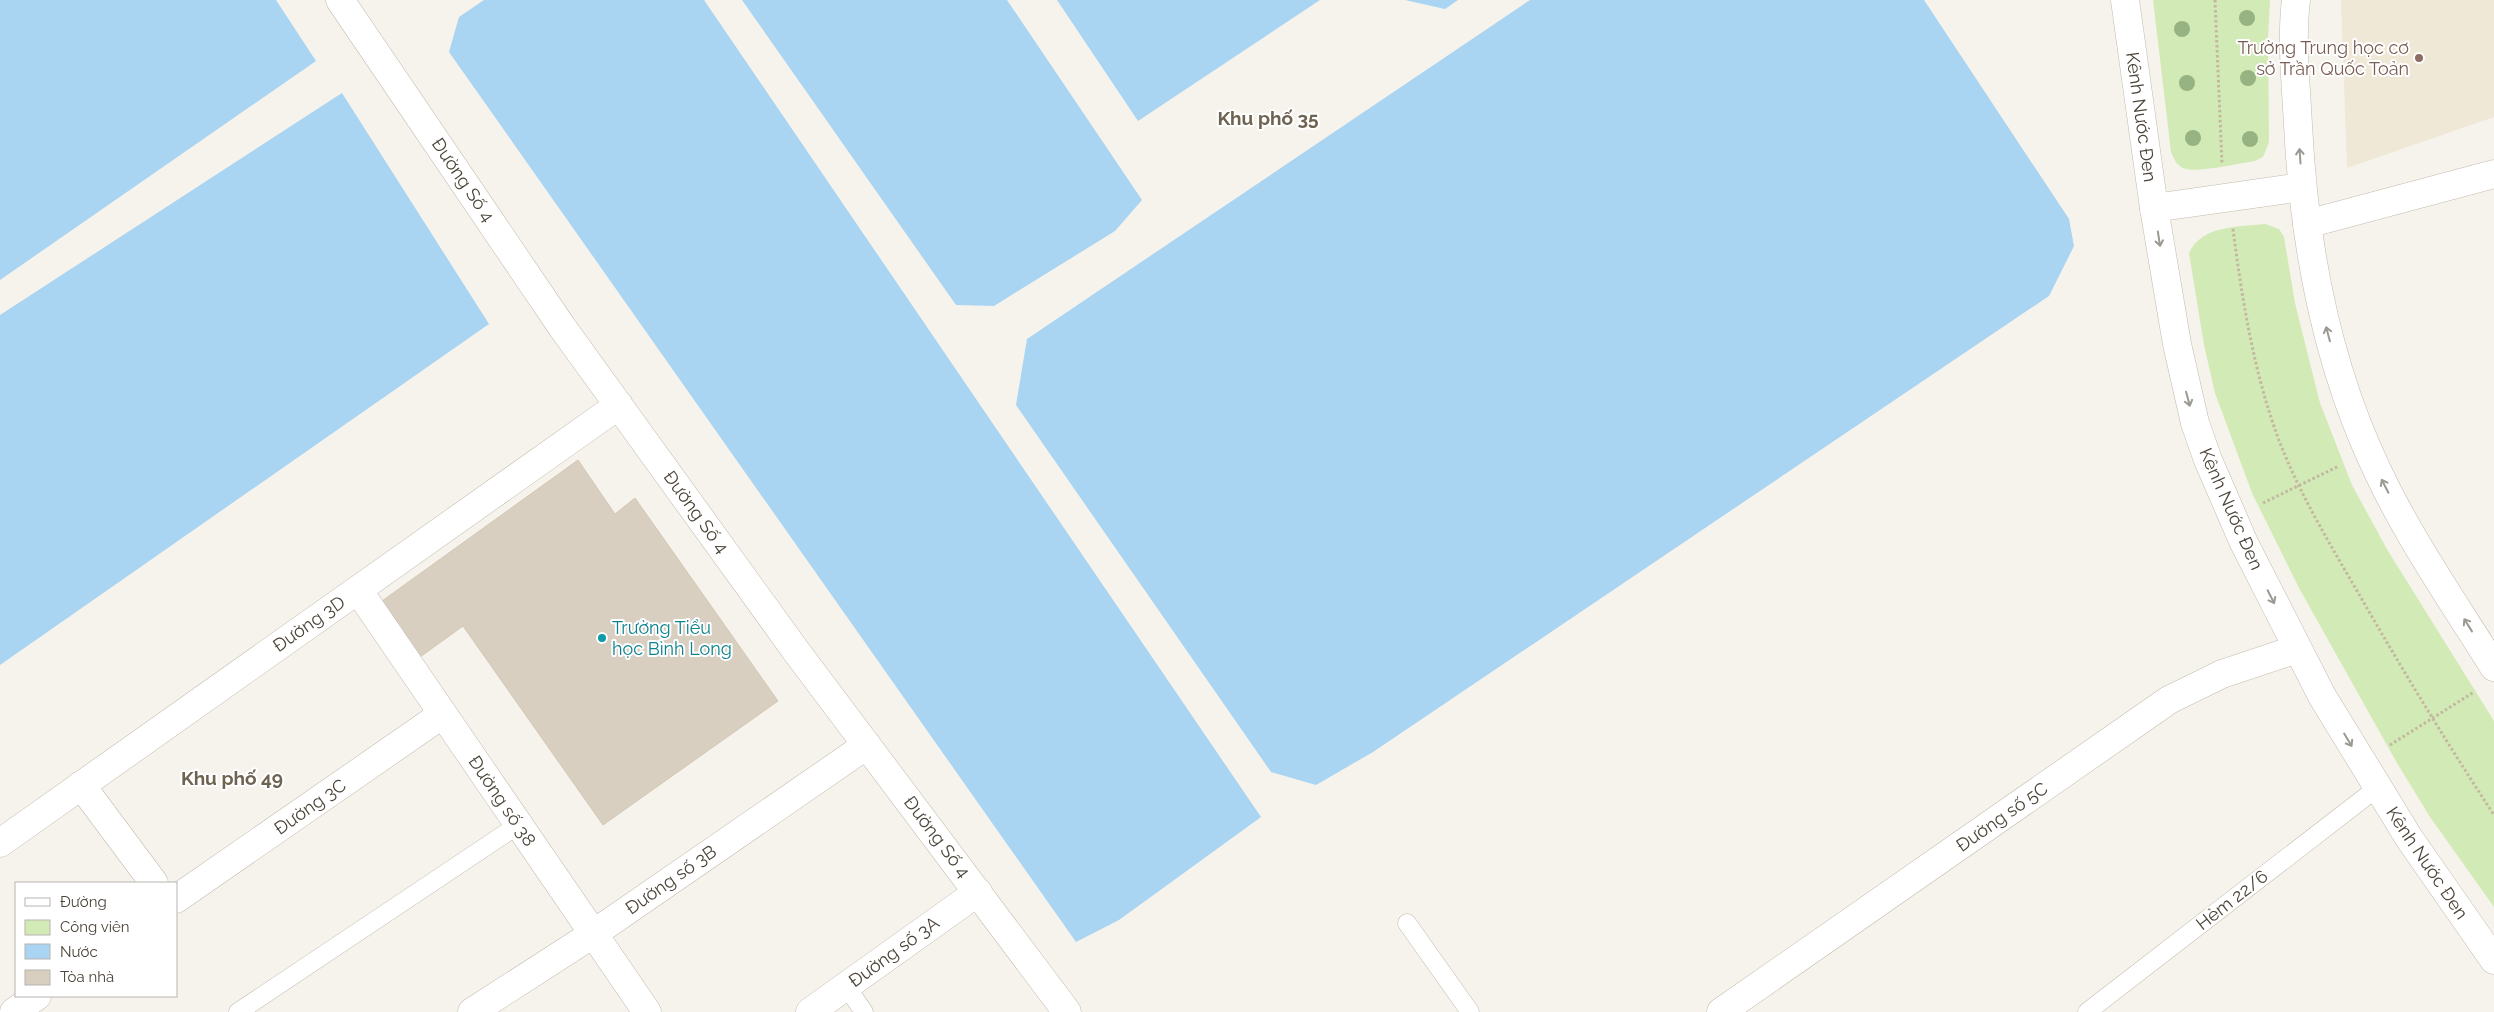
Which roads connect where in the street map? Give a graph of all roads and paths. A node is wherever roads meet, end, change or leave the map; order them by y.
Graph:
1 (340, 0) edge
2 (2125, 0) edge
3 (2215, 0) edge
4 (2296, 0) edge
5 (2222, 172) dead end
6 (2494, 174) edge
7 (2302, 187) junction
8 (2154, 208) junction
9 (2233, 223) dead end
10 (2307, 224) junction
11 (619, 405) junction
12 (2340, 466) dead end
13 (2298, 486) junction
14 (2254, 508) dead end
15 (358, 590) junction
16 (2297, 649) junction
17 (2487, 677) edge
18 (443, 714) junction
19 (2431, 719) junction
20 (867, 745) junction
21 (2383, 750) dead end
22 (81, 785) junction
23 (2377, 788) junction
24 (2494, 815) edge
25 (518, 825) junction
26 (0, 844) edge
27 (153, 882) edge
28 (978, 892) junction
29 (178, 898) edge
30 (1407, 923) dead end
31 (593, 934) junction
32 (2494, 960) edge
33 (846, 986) junction
34 (36, 997) edge
35 (1731, 1009) edge
36 (14, 1012) edge
37 (238, 1012) edge
38 (472, 1012) edge
39 (648, 1012) edge
40 (810, 1012) edge
41 (864, 1012) edge
42 (1067, 1012) edge
43 (1470, 1012) edge
44 (2087, 1012) edge

1 - 11 street, Đường Số 4
2 - 8 street, Kênh Nước Đen
3 - 5 path
7 -> 4 street
6 - 10 street
7 - 8 street
7 - 10 street
8 -> 16 street, Kênh Nước Đen
9 - 13 path
17 -> 10 street
11 - 15 street, Đường 3D
11 - 20 street, Đường Số 4
12 - 13 path
13 - 14 path
13 - 19 path
15 - 18 street, Đường số 38
15 - 22 street, Đường 3D
16 -> 23 street, Kênh Nước Đen
16 - 35 street, Đường số 5C
17 - 19 path
18 - 25 street, Đường số 38
18 - 29 street, Đường 3C
19 - 21 path
19 - 24 path
20 - 28 street, Đường Số 4
20 - 31 street, Đường số 3B
22 - 26 street, Đường 3D
22 - 27 street
23 - 32 street, Kênh Nước Đen
23 - 44 lane, Hẻm 22/6
25 - 31 street, Đường số 38
25 - 37 lane
28 - 33 street, Đường số 3A
28 - 42 street, Đường Số 4
30 - 43 lane
31 - 38 street, Đường số 3B
31 - 39 street, Đường số 38
33 - 40 street, Đường số 3A
33 - 41 lane
34 - 36 street

